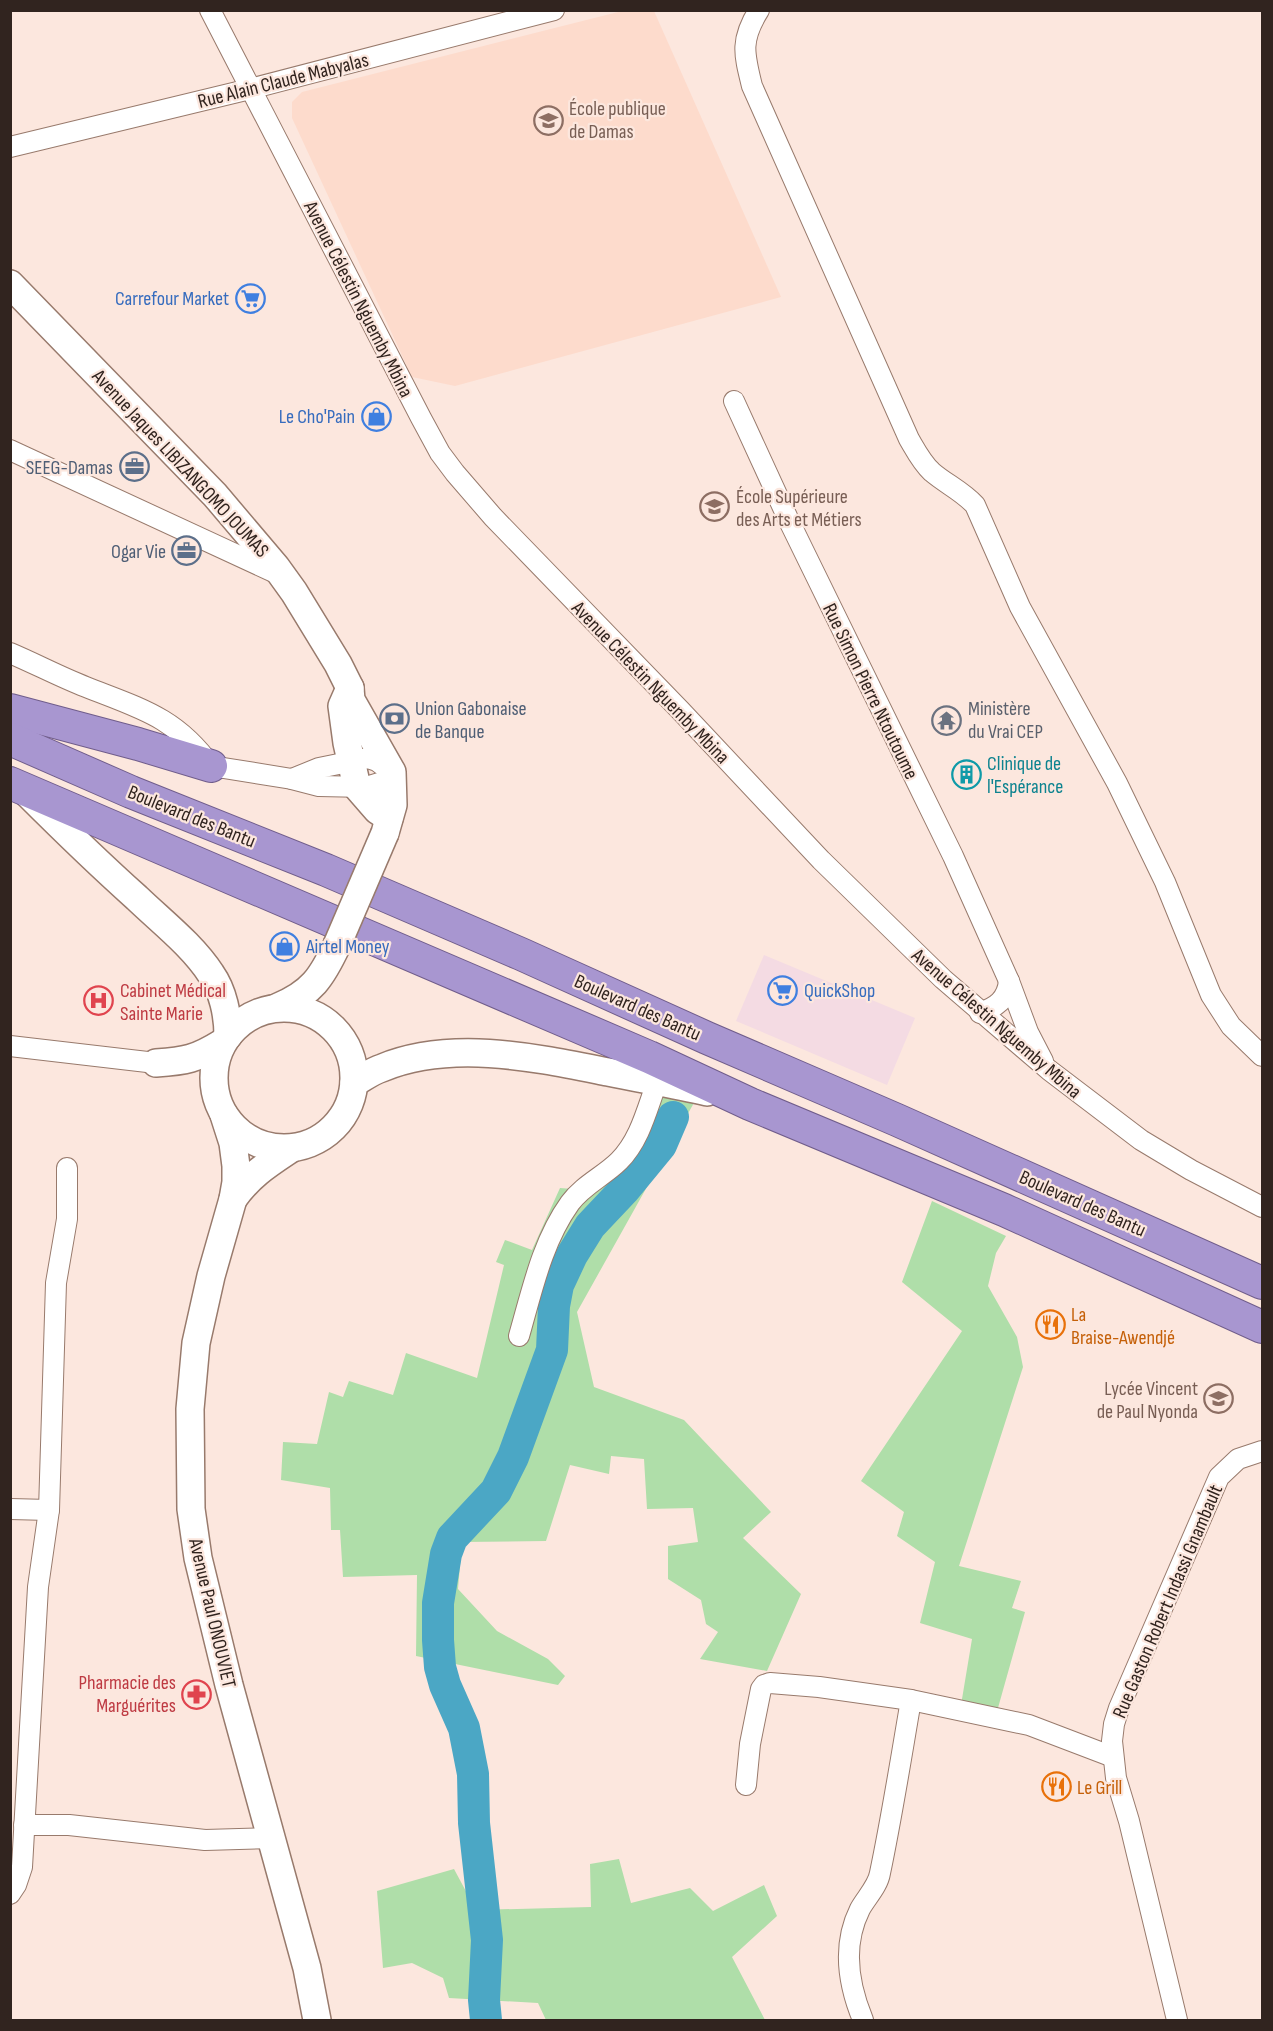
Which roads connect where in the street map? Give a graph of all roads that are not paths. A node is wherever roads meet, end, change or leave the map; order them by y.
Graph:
1 (210, 10) edge
2 (554, 10) edge
3 (759, 10) edge
4 (250, 89) junction
5 (10, 147) edge
6 (10, 284) edge
7 (734, 401) dead end
8 (10, 450) edge
9 (283, 576) junction
10 (10, 653) edge
11 (350, 688) junction
12 (144, 709) junction
13 (10, 710) edge
14 (10, 739) edge
15 (138, 744) junction
16 (211, 766) junction
17 (354, 775) junction
18 (392, 776) junction
19 (17, 786) edge
20 (387, 825) junction
21 (326, 969) junction
22 (1009, 981) junction
23 (278, 1007) junction
24 (980, 1013) junction
25 (339, 1034) junction
26 (225, 1040) junction
27 (10, 1046) edge
28 (1263, 1056) edge
29 (156, 1063) junction
30 (1048, 1070) junction
31 (657, 1082) junction
32 (354, 1083) junction
33 (750, 1104) junction
34 (219, 1105) junction
35 (292, 1148) junction
36 (67, 1167) dead end
37 (233, 1199) junction
38 (1263, 1207) edge
39 (1263, 1283) edge
40 (1263, 1326) edge
41 (519, 1336) dead end
42 (1263, 1451) edge
43 (10, 1509) edge
44 (49, 1510) junction
45 (911, 1700) junction
46 (1113, 1757) junction
47 (746, 1785) dead end
48 (24, 1825) junction
49 (273, 1838) junction
50 (10, 1894) edge
51 (317, 2020) edge
52 (863, 2020) edge
53 (1177, 2020) edge

1 - 4 street, Avenue Célestin Nguemby Mbina
2 - 4 street, Rue Alain Claude Mabyalas
3 - 28 street
4 - 5 street, Rue Alain Claude Mabyalas
4 - 24 street, Avenue Célestin Nguemby Mbina
6 - 9 main road, Avenue Jaques LIBIZANGOMO JOUMAS
7 - 22 street, Rue Simon Pierre Ntoutoume
8 - 9 street
9 - 11 main road, Avenue Jaques LIBIZANGOMO JOUMAS
10 - 12 street
11 - 17 main road
11 - 18 main road, Avenue Jaques LIBIZANGOMO JOUMAS
12 - 15 street
12 - 16 street
13 - 15 highway
14 - 39 highway, Boulevard des Bantu
15 - 16 highway
16 - 17 street
17 - 18 street
17 - 18 street
17 - 20 main road
18 - 20 main road
19 - 26 main road
19 - 33 highway, Boulevard des Bantu
20 - 21 main road, bridge
21 - 23 main road
21 - 25 main road
22 - 24 street
22 - 30 street, Rue Simon Pierre Ntoutoume
23 - 25 main road
23 - 26 main road
24 - 30 street, Avenue Célestin Nguemby Mbina
25 - 32 main road
26 - 29 main road
26 - 34 main road
27 - 29 street
29 - 34 main road
30 - 38 street, Avenue Célestin Nguemby Mbina
31 - 32 main road
31 - 33 main road
31 - 41 street
32 - 35 main road
33 - 40 highway, Boulevard des Bantu
34 - 35 main road
34 - 37 main road
35 - 37 main road
36 - 44 street
37 - 49 main road, Avenue Paul ONOUVIET
42 - 46 street, Rue Gaston Robert Indassi Gnambault
43 - 44 street
44 - 48 street
45 - 46 street
45 - 47 street
45 - 52 street
46 - 53 street, Rue Gaston Robert Indassi Gnambault
48 - 49 street
48 - 50 street
49 - 51 main road, Avenue Paul ONOUVIET

